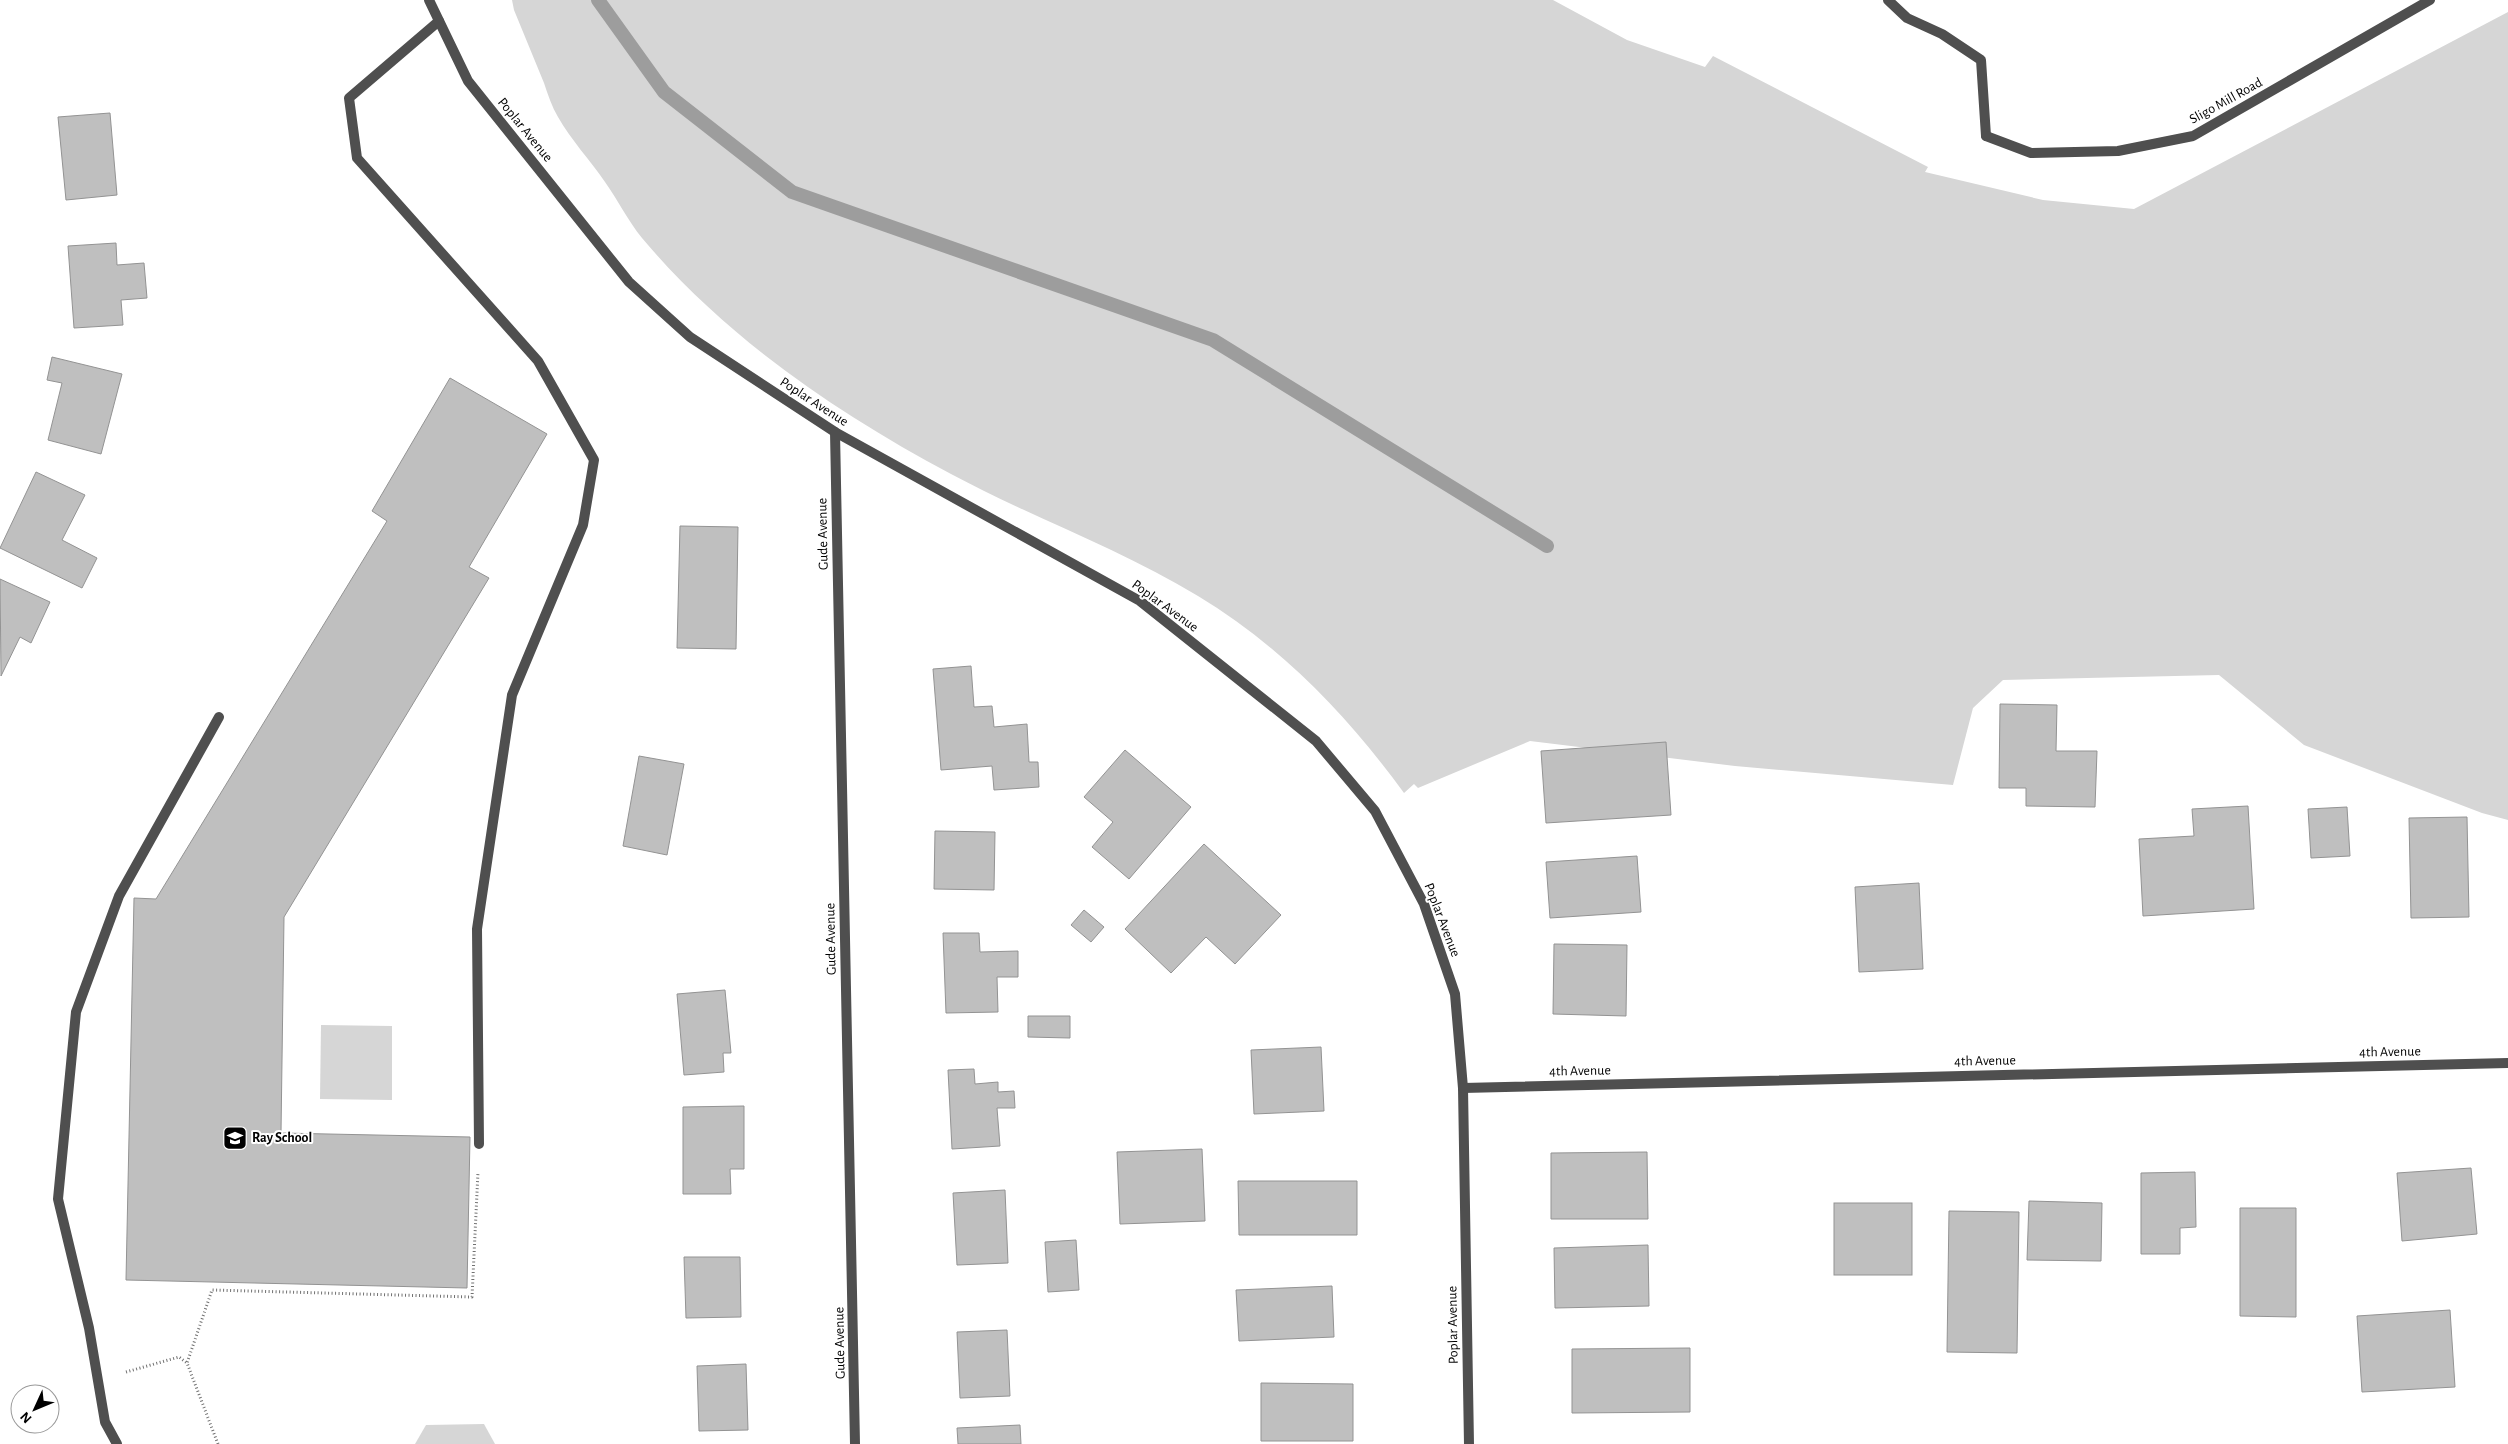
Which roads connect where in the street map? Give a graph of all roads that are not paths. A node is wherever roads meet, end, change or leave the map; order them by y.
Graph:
1 (429, 0) edge
2 (1888, 0) edge
3 (2430, 0) edge
4 (439, 21) junction
5 (834, 432) junction
6 (219, 717) dead end
7 (2508, 1063) edge
8 (1463, 1088) junction
9 (479, 1144) road end
10 (117, 1444) edge
11 (856, 1444) edge
12 (1468, 1444) edge

1 - 4 street, Poplar Avenue
2 - 3 street, Sligo Mill Road
4 - 5 street, Poplar Avenue
4 - 9 street
5 - 8 street, Poplar Avenue
5 - 11 street, Gude Avenue
6 - 10 street
7 - 8 street, 4th Avenue
8 - 12 street, Poplar Avenue

